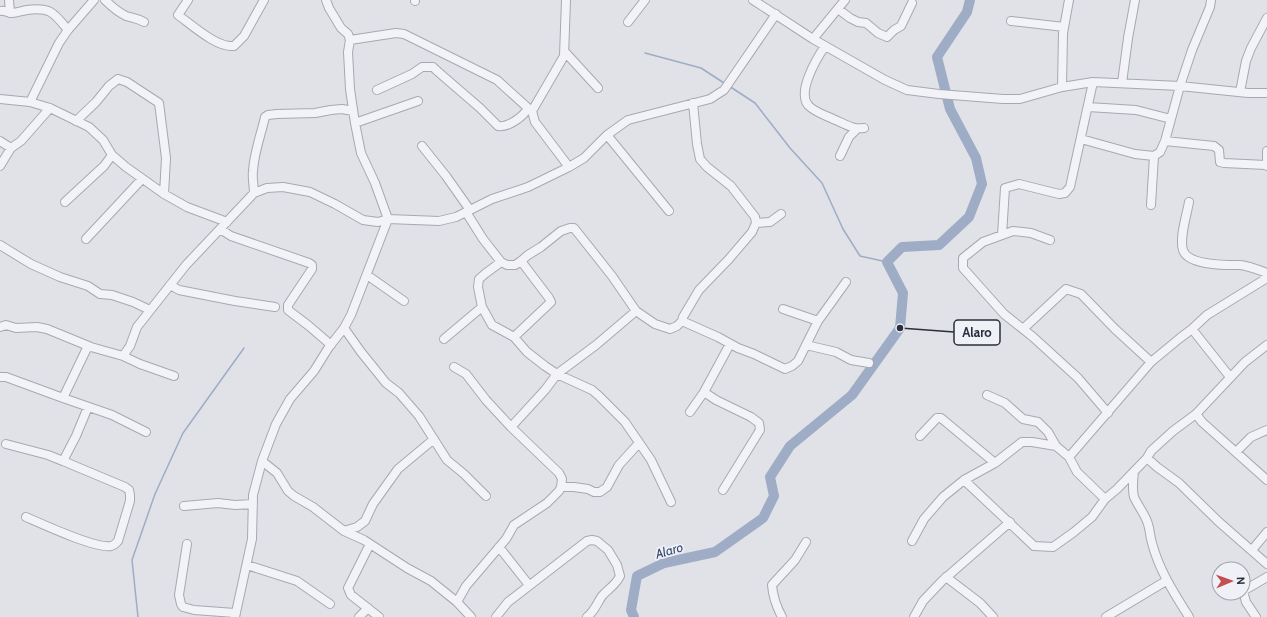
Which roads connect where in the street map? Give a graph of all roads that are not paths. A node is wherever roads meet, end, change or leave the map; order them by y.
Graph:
1 (9, 0) edge
2 (94, 0) edge
3 (105, 0) edge
4 (188, 0) edge
5 (264, 0) edge
6 (326, 0) edge
7 (566, 0) edge
8 (644, 0) edge
9 (753, 0) edge
10 (845, 0) edge
11 (1069, 0) edge
12 (1135, 0) edge
13 (1210, 0) edge
14 (912, 3) dead end
15 (838, 9) junction
16 (0, 11) edge
17 (10, 13) junction
18 (776, 14) junction
19 (1267, 18) edge
20 (1011, 21) dead end
21 (144, 22) dead end
22 (628, 22) dead end
23 (1064, 27) junction
24 (68, 30) junction
25 (813, 39) junction
26 (350, 40) junction
27 (825, 46) junction
28 (565, 52) junction
29 (1094, 82) junction
30 (1122, 83) junction
31 (1180, 86) junction
32 (1062, 87) junction
33 (598, 88) dead end
34 (377, 90) dead end
35 (1240, 92) junction
36 (1267, 93) edge
37 (0, 98) edge
38 (418, 101) dead end
39 (30, 102) junction
40 (693, 103) junction
41 (1088, 107) junction
42 (50, 108) junction
43 (530, 109) junction
44 (353, 111) junction
45 (1171, 119) junction
46 (76, 120) junction
47 (355, 123) junction
48 (607, 135) junction
49 (1081, 139) junction
50 (0, 141) edge
51 (1165, 141) junction
52 (422, 146) dead end
53 (11, 148) junction
54 (1267, 151) edge
55 (112, 155) junction
56 (840, 156) dead end
57 (1154, 156) junction
58 (0, 166) edge
59 (1267, 166) edge
60 (569, 167) junction
61 (142, 179) junction
62 (254, 193) junction
63 (164, 194) junction
64 (65, 202) dead end
65 (1189, 202) dead end
66 (1151, 205) dead end
67 (468, 211) junction
68 (669, 211) dead end
69 (781, 214) dead end
70 (388, 219) junction
71 (227, 222) junction
72 (756, 223) junction
73 (220, 229) junction
74 (1002, 235) junction
75 (86, 238) dead end
76 (1050, 240) dead end
77 (0, 245) edge
78 (522, 261) junction
79 (501, 262) junction
80 (1267, 273) edge
81 (367, 275) junction
82 (1267, 278) edge
83 (846, 282) dead end
84 (170, 285) junction
85 (404, 301) dead end
86 (275, 306) dead end
87 (482, 307) junction
88 (783, 309) dead end
89 (150, 310) junction
90 (636, 311) junction
91 (682, 321) junction
92 (818, 322) junction
93 (0, 327) edge
94 (344, 328) junction
95 (1023, 329) junction
96 (1192, 330) junction
97 (514, 337) junction
98 (444, 339) dead end
99 (730, 344) junction
100 (331, 345) junction
101 (806, 345) junction
102 (1267, 346) edge
103 (91, 347) junction
104 (123, 356) junction
105 (1151, 362) junction
106 (869, 363) dead end
107 (454, 367) dead end
108 (557, 374) junction
109 (0, 376) edge
110 (174, 376) dead end
111 (1230, 377) junction
112 (704, 392) junction
113 (987, 395) dead end
114 (63, 398) junction
115 (88, 407) junction
116 (690, 412) dead end
117 (1108, 413) junction
118 (1196, 414) junction
119 (512, 428) junction
120 (1267, 430) edge
121 (146, 432) dead end
122 (920, 436) dead end
123 (434, 439) junction
124 (639, 443) junction
125 (6, 444) dead end
126 (1056, 446) junction
127 (1236, 452) junction
128 (1069, 458) junction
129 (1147, 458) junction
130 (262, 460) junction
131 (63, 461) junction
132 (995, 463) junction
133 (1134, 472) junction
134 (964, 480) junction
135 (1267, 480) edge
136 (561, 487) junction
137 (723, 490) dead end
138 (486, 496) dead end
139 (1105, 499) junction
140 (671, 502) dead end
141 (253, 504) junction
142 (184, 506) dead end
143 (26, 517) dead end
144 (1010, 522) junction
145 (344, 531) junction
146 (1267, 532) edge
147 (912, 541) dead end
148 (806, 542) dead end
149 (187, 544) dead end
150 (370, 544) junction
151 (499, 547) junction
152 (1252, 550) junction
153 (1267, 564) edge
154 (247, 565) junction
155 (1267, 576) edge
156 (946, 577) junction
157 (1166, 581) junction
158 (529, 585) junction
159 (457, 602) junction
160 (330, 604) dead end
161 (368, 608) junction
162 (1116, 614) edge
163 (235, 615) edge
164 (359, 617) edge
165 (379, 617) edge
166 (471, 617) edge
167 (496, 617) edge
168 (587, 617) edge
169 (782, 617) edge
170 (914, 617) edge
171 (993, 617) edge
172 (1106, 617) edge
173 (1189, 617) edge
174 (1256, 617) edge

1 - 17 street
2 - 24 street
3 - 21 street
4 - 5 street
6 - 26 street
7 - 28 street
8 - 22 street
9 - 18 street
10 - 15 street
11 - 23 street
12 - 30 street
13 - 31 street
14 - 15 street
15 - 25 street
16 - 17 street
17 - 24 street
18 - 25 street
18 - 40 street
19 - 35 street
20 - 23 street
23 - 32 street
24 - 39 street
25 - 27 street
26 - 43 street
26 - 44 street
27 - 32 street
27 - 56 street
28 - 33 street
28 - 43 street
29 - 30 street
29 - 32 street
29 - 41 street
30 - 31 street
31 - 35 street
31 - 45 street
34 - 43 street
35 - 36 street
37 - 39 street
38 - 47 street
39 - 42 street
40 - 48 street
40 - 72 street
41 - 45 street
41 - 49 street
42 - 46 street
42 - 53 street
43 - 60 street
44 - 47 street
44 - 62 street
45 - 51 street
46 - 55 street
46 - 63 street
47 - 70 street
48 - 60 street
48 - 68 street
49 - 57 street
49 - 74 street
50 - 53 street
51 - 57 street
51 - 59 street
52 - 67 street
53 - 58 street
54 - 59 street
55 - 61 street
55 - 64 street
57 - 66 street
60 - 67 street
61 - 63 street
61 - 75 street
62 - 70 street
62 - 71 street
63 - 71 street
65 - 80 street
67 - 70 street
67 - 79 street
69 - 72 street
70 - 81 street
71 - 73 street
72 - 91 street
73 - 84 street
73 - 100 street
74 - 76 street
74 - 95 street
77 - 89 street
78 - 79 street
78 - 90 street
78 - 97 street
79 - 87 street
81 - 85 street
81 - 94 street
82 - 96 street
83 - 92 street
84 - 86 street
84 - 89 street
87 - 97 street
87 - 98 street
88 - 92 street
89 - 104 street
90 - 91 street
90 - 108 street
91 - 99 street
92 - 101 street
93 - 103 street
94 - 100 street
94 - 123 street
95 - 105 street
95 - 117 street
96 - 105 street
96 - 111 street
97 - 108 street
99 - 101 street
99 - 112 street
100 - 130 street
101 - 106 street
102 - 111 street
103 - 104 street
103 - 114 street
104 - 110 street
105 - 117 street
107 - 119 street
108 - 119 street
108 - 124 street
109 - 114 street
111 - 118 street
112 - 116 street
112 - 137 street
113 - 126 street
114 - 115 street
115 - 121 street
115 - 131 street
117 - 128 street
118 - 127 street
118 - 129 street
119 - 136 street
120 - 127 street
122 - 132 street
123 - 138 street
123 - 145 street
124 - 136 street
124 - 140 street
125 - 131 street
126 - 128 street
126 - 132 street
127 - 135 street
128 - 139 street
129 - 133 street
129 - 152 street
130 - 141 street
130 - 145 street
131 - 143 street
132 - 134 street
133 - 139 street
133 - 157 street
134 - 144 street
134 - 147 street
136 - 151 street
139 - 144 street
141 - 142 street
141 - 154 street
144 - 156 street
145 - 150 street
146 - 152 street
148 - 169 street
149 - 163 street
150 - 159 street
150 - 161 street
151 - 158 street
151 - 159 street
152 - 153 street
154 - 160 street
154 - 163 street
155 - 174 street
156 - 170 street
156 - 171 street
157 - 162 street
157 - 173 street
158 - 167 street
158 - 168 street
159 - 166 street
161 - 164 street
161 - 165 street
162 - 172 street

